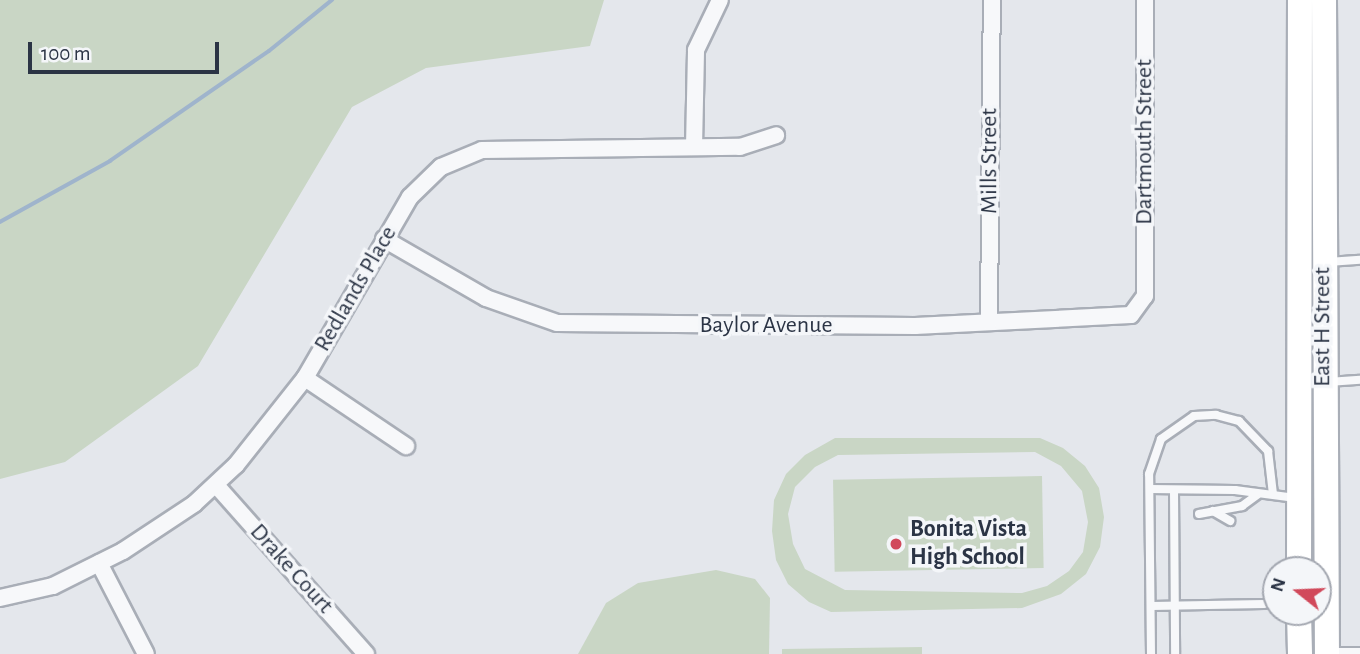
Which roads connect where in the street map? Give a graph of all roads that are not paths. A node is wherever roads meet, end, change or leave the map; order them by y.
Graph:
1 (720, 0) edge
2 (992, 0) edge
3 (1145, 0) edge
4 (1300, 0) edge
5 (1324, 0) edge
6 (776, 135) dead end
7 (694, 147) junction
8 (384, 239) junction
9 (1360, 260) edge
10 (1323, 263) junction
11 (1145, 284) joint
12 (989, 322) junction
13 (305, 378) junction
14 (1360, 380) edge
15 (1323, 383) junction
16 (406, 446) dead end
17 (216, 485) junction
18 (1150, 489) junction
19 (1174, 491) junction
20 (1273, 494) junction
21 (1257, 495) junction
22 (1298, 499) junction
23 (1325, 500) junction
24 (1213, 511) junction
25 (1199, 514) dead end
26 (1230, 521) dead end
27 (1299, 556) edge
28 (99, 563) junction
29 (0, 598) edge
30 (1262, 604) edge
31 (1175, 605) junction
32 (1152, 606) junction
33 (1300, 626) edge
34 (1360, 652) edge
35 (1327, 653) edge
36 (146, 654) edge
37 (366, 654) edge
38 (1151, 654) edge
39 (1175, 654) edge
40 (1300, 654) edge

1 - 7 street
2 - 12 street, Mills Street
3 - 11 street, Dartmouth Street
4 - 22 main road, East H Street
5 - 10 main road, East H Street
6 - 7 street, Redlands Place
7 - 8 street, Redlands Place
8 - 12 street, Baylor Avenue
8 - 13 street, Redlands Place
9 - 10 lane
10 - 15 main road, East H Street
11 - 12 street, Baylor Avenue
13 - 16 street
13 - 17 street, Redlands Place
14 - 15 lane
15 - 23 main road, East H Street
17 - 28 street, Redlands Place
17 - 37 street, Drake Court
18 - 19 lane
18 - 20 lane
18 - 32 lane
19 - 21 lane
19 - 31 lane
20 - 21 lane
20 - 22 lane
21 - 24 lane
22 - 23 main road
22 - 27 main road, East H Street
23 - 35 main road, East H Street
24 - 25 lane
24 - 26 lane
28 - 29 street, Redlands Place
28 - 36 street
30 - 31 lane
31 - 32 lane
31 - 39 lane
32 - 38 lane
33 - 40 main road
34 - 35 lane

